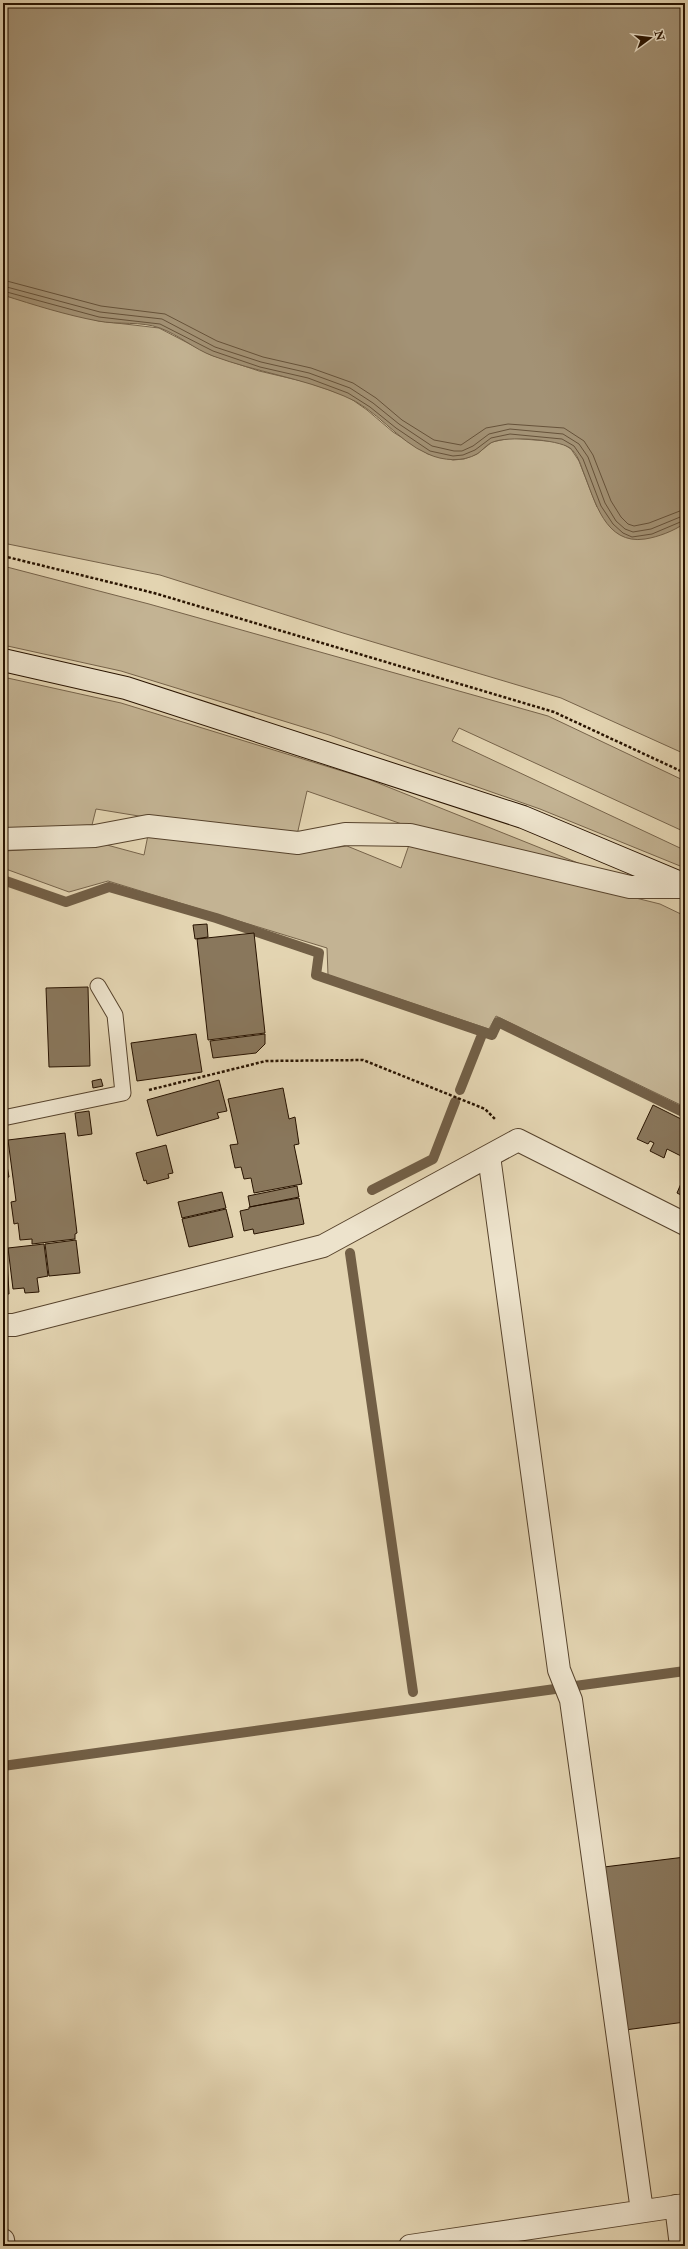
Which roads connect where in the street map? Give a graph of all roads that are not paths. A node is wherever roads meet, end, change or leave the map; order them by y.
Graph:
1 (3, 660) edge
2 (3, 839) edge
3 (685, 886) edge
4 (98, 986) dead end
5 (3, 1118) edge
6 (489, 1156) junction
7 (685, 1224) edge
8 (3, 1325) edge
9 (680, 2206) edge
10 (642, 2211) junction
11 (3, 2240) edge
12 (4, 2246) edge
13 (410, 2246) edge
14 (681, 2246) edge

1 - 3 street
2 - 3 street
4 - 5 lane
6 - 7 street
6 - 8 street
6 - 10 street
9 - 10 street
9 - 14 street
10 - 13 street
11 - 12 street

